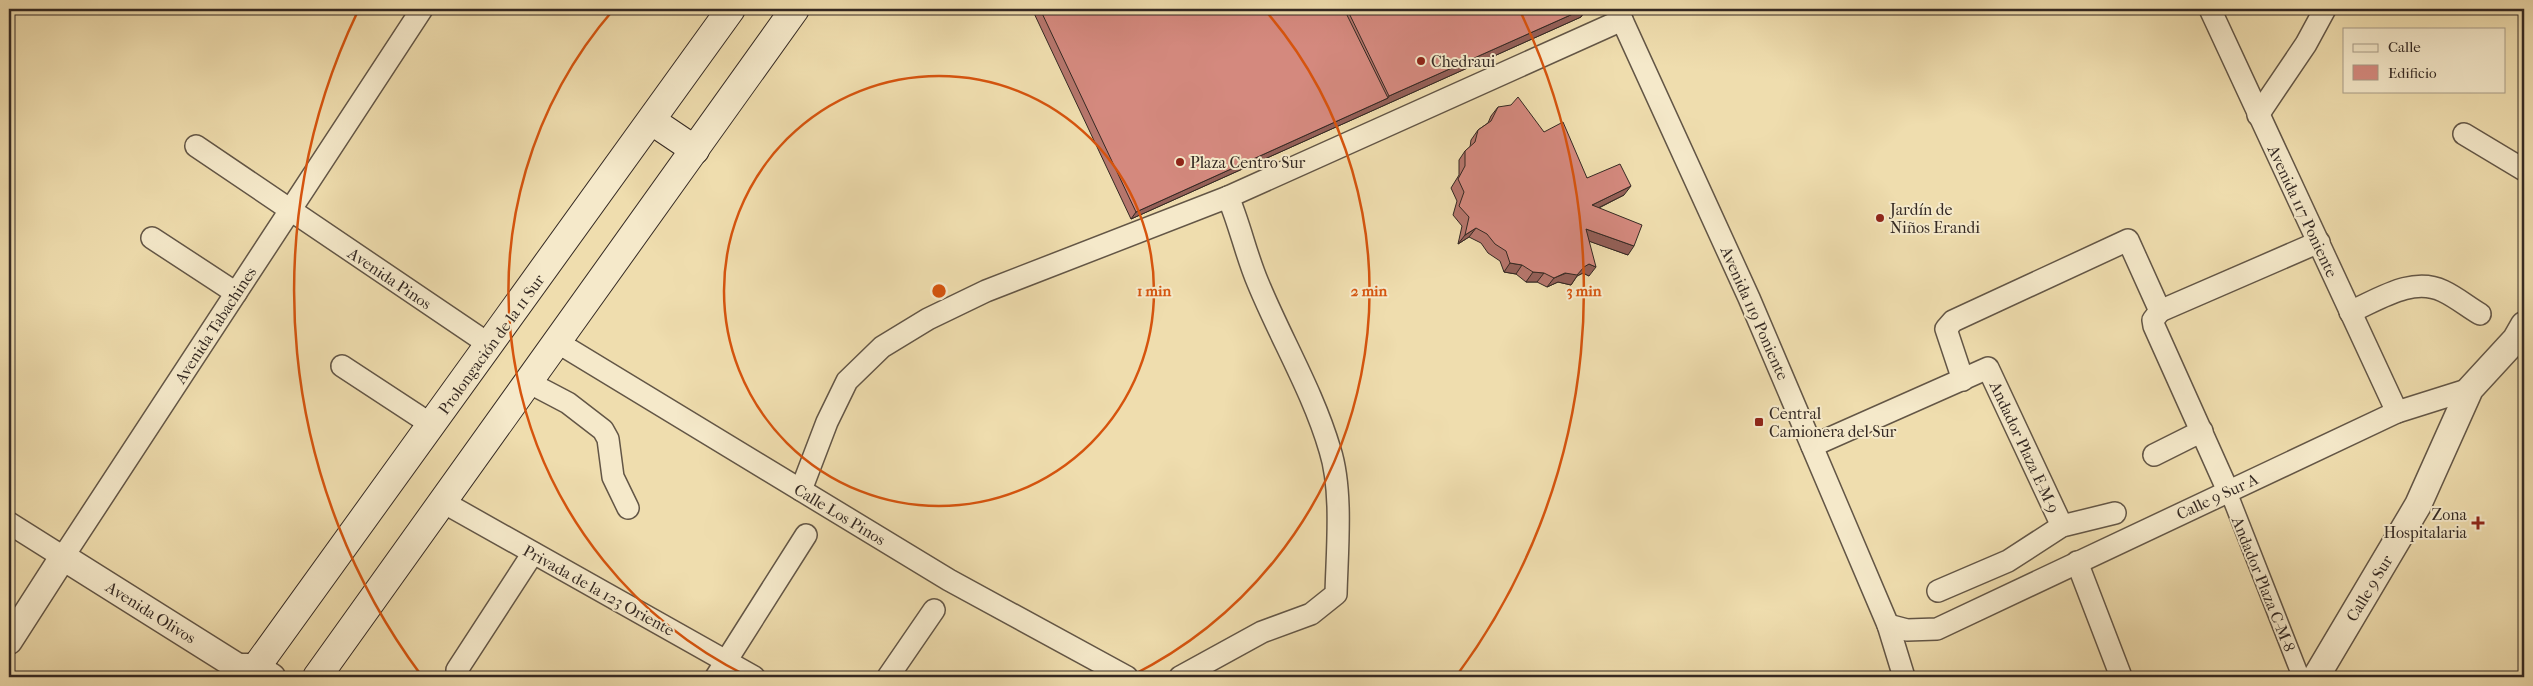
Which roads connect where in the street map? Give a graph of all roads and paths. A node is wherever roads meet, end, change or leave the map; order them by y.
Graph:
1 (422, 9) edge
2 (731, 9) edge
3 (795, 9) edge
4 (2210, 9) edge
5 (2325, 9) edge
6 (1619, 14) edge
7 (2258, 115) junction
8 (652, 121) junction
9 (2464, 134) dead end
10 (196, 146) dead end
11 (695, 150) junction
12 (2522, 162) edge
13 (1228, 197) junction
14 (290, 211) junction
15 (152, 238) dead end
16 (2319, 242) junction
17 (236, 293) junction
18 (2160, 311) junction
19 (2350, 312) junction
20 (2480, 314) dead end
21 (2524, 325) edge
22 (557, 342) junction
23 (490, 345) junction
24 (342, 366) dead end
25 (1963, 380) junction
26 (528, 382) junction
27 (2470, 389) junction
28 (2397, 412) junction
29 (432, 425) junction
30 (2202, 431) junction
31 (1812, 446) junction
32 (2154, 455) dead end
33 (801, 490) junction
34 (2228, 491) junction
35 (443, 502) junction
36 (628, 508) dead end
37 (2115, 513) dead end
38 (9, 523) edge
39 (2062, 526) junction
40 (806, 535) dead end
41 (533, 553) junction
42 (63, 557) junction
43 (2077, 562) junction
44 (1938, 591) dead end
45 (934, 610) dead end
46 (1888, 625) junction
47 (9, 641) edge
48 (721, 669) edge
49 (456, 670) dead end
50 (252, 673) edge
51 (2120, 674) dead end
52 (317, 677) edge
53 (754, 677) edge
54 (888, 677) edge
55 (1128, 677) edge
56 (1180, 677) edge
57 (1904, 677) edge
58 (2301, 677) edge
59 (2316, 677) edge

1 - 14 street, Avenida Tabachines
2 - 8 main road, Prolongación de la 11 Sur
3 - 11 main road
4 - 7 street, Avenida 117 Poniente
5 - 7 street
6 - 13 street
6 - 31 street, Avenida 119 Poniente
7 - 16 street, Avenida 117 Poniente
8 - 11 main road
8 - 23 main road, Prolongación de la 11 Sur
9 - 12 street
10 - 14 street, Avenida Pinos
11 - 22 main road
13 - 33 street
13 - 56 street
14 - 17 street, Avenida Tabachines
14 - 23 street, Avenida Pinos
15 - 17 street
16 - 18 street
16 - 19 street, Avenida 117 Poniente
17 - 42 street, Avenida Tabachines
18 - 25 street
18 - 30 street
19 - 20 street
19 - 28 street, Avenida 117 Poniente
21 - 27 street, Calle 9 Sur A
22 - 26 main road
22 - 33 street, Calle Los Pinos
23 - 29 main road, Prolongación de la 11 Sur
24 - 29 street
25 - 31 street
25 - 39 street, Andador Plaza E-M-9
26 - 35 main road
26 - 36 street
27 - 28 street, Calle 9 Sur A
27 - 59 street, Calle 9 Sur
28 - 34 street, Calle 9 Sur A
29 - 50 main road, Prolongación de la 11 Sur
30 - 32 street
30 - 34 street
31 - 46 street, Avenida 119 Poniente
33 - 55 street, Calle Los Pinos
34 - 43 street, Calle 9 Sur A
34 - 58 street, Andador Plaza C-M-8
35 - 41 street, Privada de la 123 Oriente
35 - 52 main road
37 - 39 street
38 - 42 street
39 - 44 street
40 - 48 street
41 - 48 street, Privada de la 123 Oriente
41 - 49 street
42 - 47 street, Avenida Tabachines
42 - 50 street, Avenida Olivos
43 - 46 street, Calle 9 Sur A
43 - 51 street
45 - 54 street
46 - 57 street, Avenida 119 Poniente
48 - 53 street, Privada de la 123 Oriente

